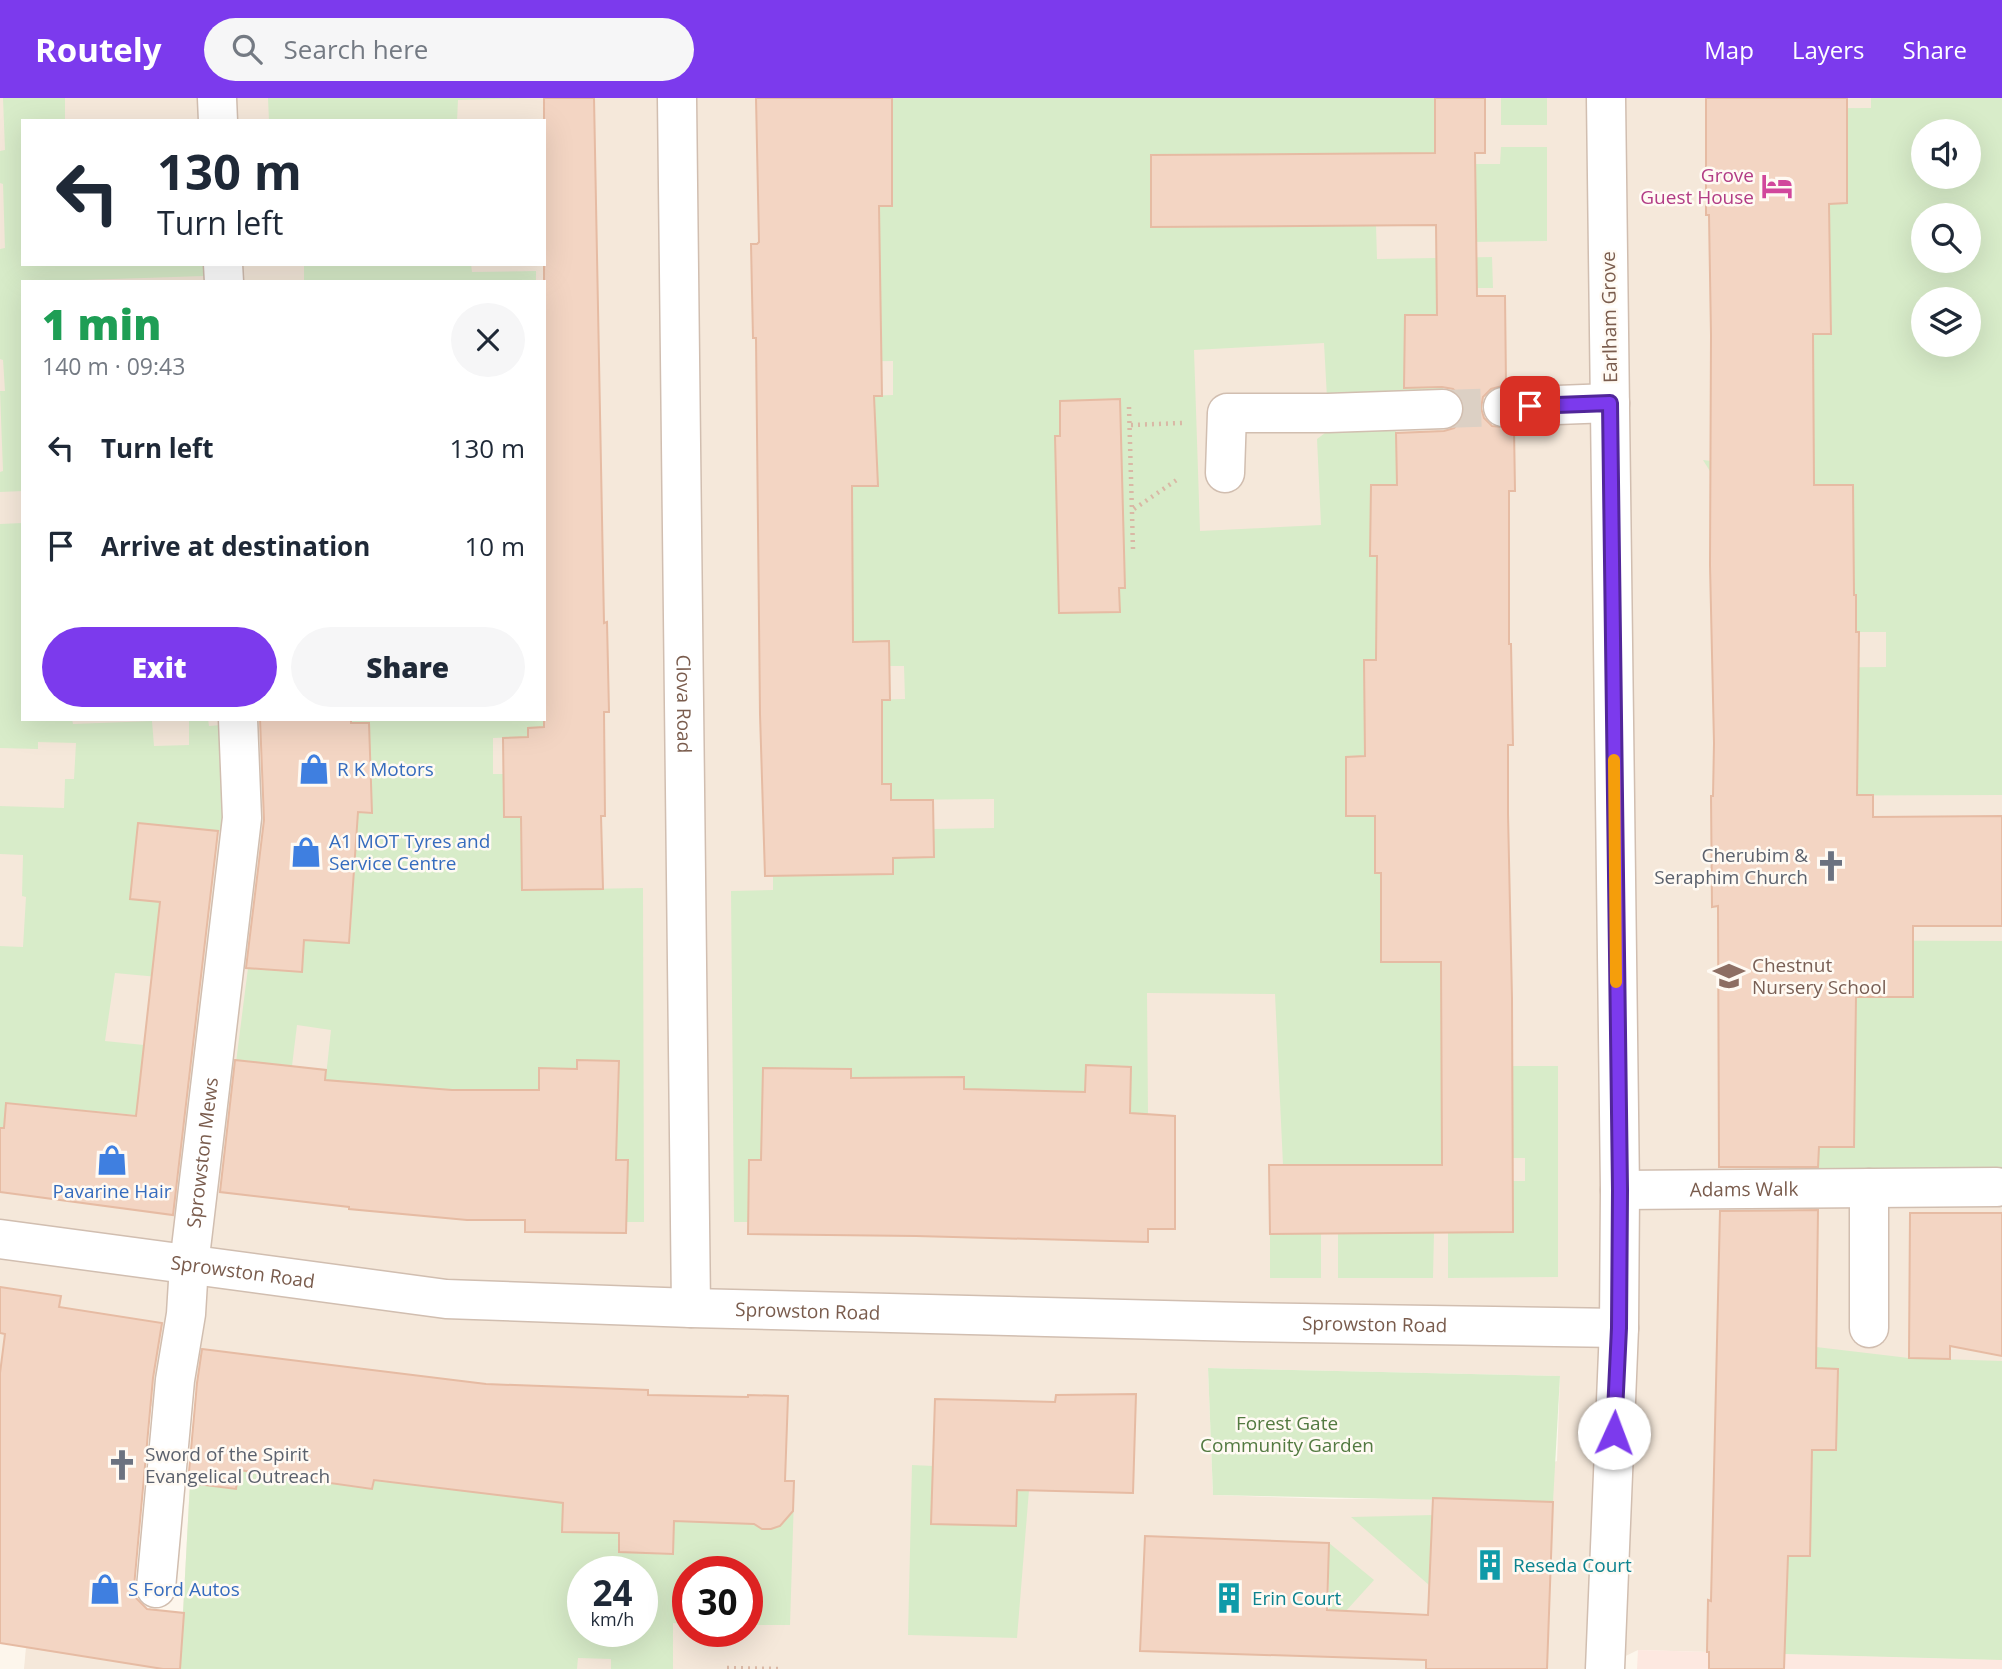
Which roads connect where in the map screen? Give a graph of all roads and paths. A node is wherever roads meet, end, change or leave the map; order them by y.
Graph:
1 (217, 98) edge
2 (677, 98) edge
3 (1606, 98) edge
4 (218, 119) edge
5 (1610, 403) junction
6 (1129, 407) dead end
7 (1503, 407) tunnel mouth
8 (1443, 409) tunnel mouth
9 (1226, 473) dead end
10 (1133, 549) dead end
11 (238, 721) edge
12 (1997, 1187) dead end
13 (1869, 1188) junction
14 (1620, 1190) junction
15 (0, 1239) edge
16 (189, 1265) junction
17 (691, 1308) junction
18 (1619, 1328) junction
19 (1869, 1328) dead end
20 (156, 1588) dead end
21 (727, 1668) edge
22 (778, 1669) edge
23 (1605, 1669) edge

1 - 4 street
2 - 17 street, Clova Road
3 - 5 street, Earlham Grove
5 - 7 street
5 - 14 street, Earlham Grove
6 - 10 path
8 - 9 street
11 - 16 street, Sprowston Mews
12 - 13 street, Adams Walk
13 - 14 street, Adams Walk
13 - 19 street
14 - 18 street, Earlham Grove
15 - 16 street, Sprowston Road
16 - 17 street, Sprowston Road
16 - 20 street, Sprowston Mews
17 - 18 street, Sprowston Road
18 - 23 street, Earlham Grove
21 - 22 path

